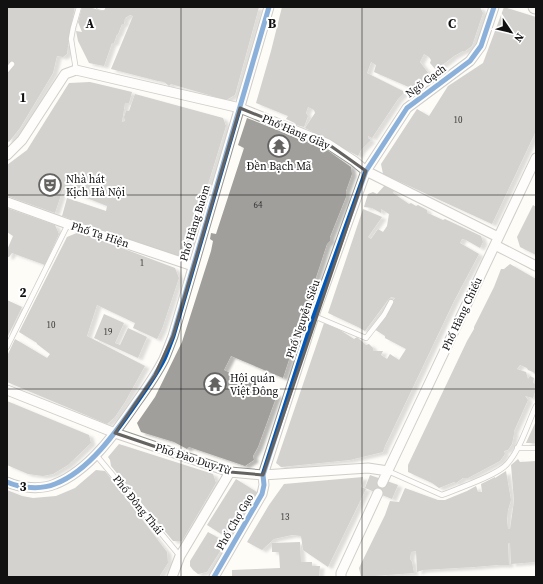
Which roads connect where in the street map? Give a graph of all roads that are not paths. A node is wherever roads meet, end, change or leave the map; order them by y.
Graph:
1 (79, 7) edge
2 (269, 7) edge
3 (494, 7) edge
4 (12, 64) dead end
5 (7, 70) edge
6 (76, 70) junction
7 (240, 108) junction
8 (7, 155) edge
9 (536, 158) edge
10 (366, 171) junction
11 (7, 202) edge
12 (68, 224) junction
13 (496, 241) junction
14 (193, 266) junction
15 (536, 266) edge
16 (392, 302) dead end
17 (314, 316) junction
18 (7, 347) edge
19 (7, 390) edge
20 (536, 406) edge
21 (115, 433) junction
22 (517, 448) junction
23 (536, 448) edge
24 (96, 455) junction
25 (388, 471) junction
26 (230, 472) junction
27 (263, 475) junction
28 (7, 482) edge
29 (382, 484) dead end
30 (378, 493) dead end
31 (180, 556) junction
32 (172, 577) edge
33 (214, 577) edge
34 (341, 577) edge

1 - 6 lane
2 - 7 street, Phố Hàng Buồm
3 - 10 street, Ngõ Gạch
4 - 5 lane
6 - 7 street, Phố Hàng Giầy
6 - 8 street
7 - 10 street, Phố Hàng Giầy
7 - 14 street, Phố Hàng Buồm
9 - 13 street, Phố Hàng Chiếu
10 - 13 street, Phố Hàng Giầy
10 - 17 street, Phố Nguyễn Siêu
11 - 12 street, Phố Tạ Hiện
12 - 14 street, Phố Tạ Hiện
12 - 18 lane
13 - 15 street, Phố Hàng Giầy
13 - 25 street, Phố Hàng Chiếu
14 - 21 street, Phố Hàng Buồm
16 - 17 lane
17 - 27 street, Phố Nguyễn Siêu
19 - 21 street, Phố Đào Duy Từ
20 - 22 lane
21 - 24 street, Phố Hàng Buồm
21 - 26 street, Phố Đào Duy Từ
22 - 23 lane
22 - 25 lane
24 - 28 street, Phố Hàng Buồm
24 - 31 lane, Phố Đông Thái
25 - 27 street, Phố Đào Duy Từ
25 - 29 street, Phố Hàng Chiếu
26 - 27 street, Phố Đào Duy Từ
26 - 31 street
27 - 33 street, Phố Chợ Gạo
30 - 34 street
31 - 32 street

